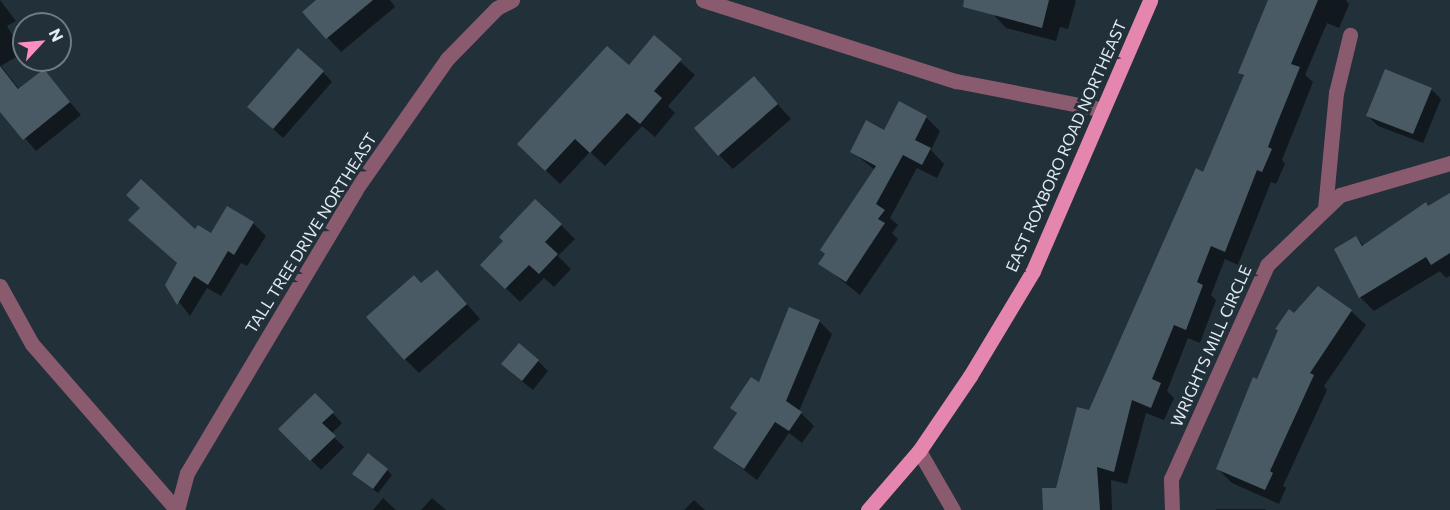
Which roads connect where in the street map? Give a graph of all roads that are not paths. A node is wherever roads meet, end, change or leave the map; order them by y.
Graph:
1 (512, 0) edge
2 (703, 0) edge
3 (1150, 0) edge
4 (1350, 35) dead end
5 (1100, 109) junction
6 (1450, 163) edge
7 (1325, 209) junction
8 (0, 286) edge
9 (919, 451) junction
10 (177, 510) edge
11 (868, 510) edge
12 (953, 510) edge
13 (1172, 510) edge

1 - 10 street, TALL TREE DRIVE NORTHEAST
2 - 5 street
3 - 5 main road, EAST ROXBORO ROAD NORTHEAST
4 - 7 street
5 - 9 main road, EAST ROXBORO ROAD NORTHEAST
6 - 7 street, WRIGHTS MILL CIRCLE
7 - 13 street, WRIGHTS MILL CIRCLE
8 - 10 street
9 - 11 main road, EAST ROXBORO ROAD NORTHEAST
9 - 12 street

